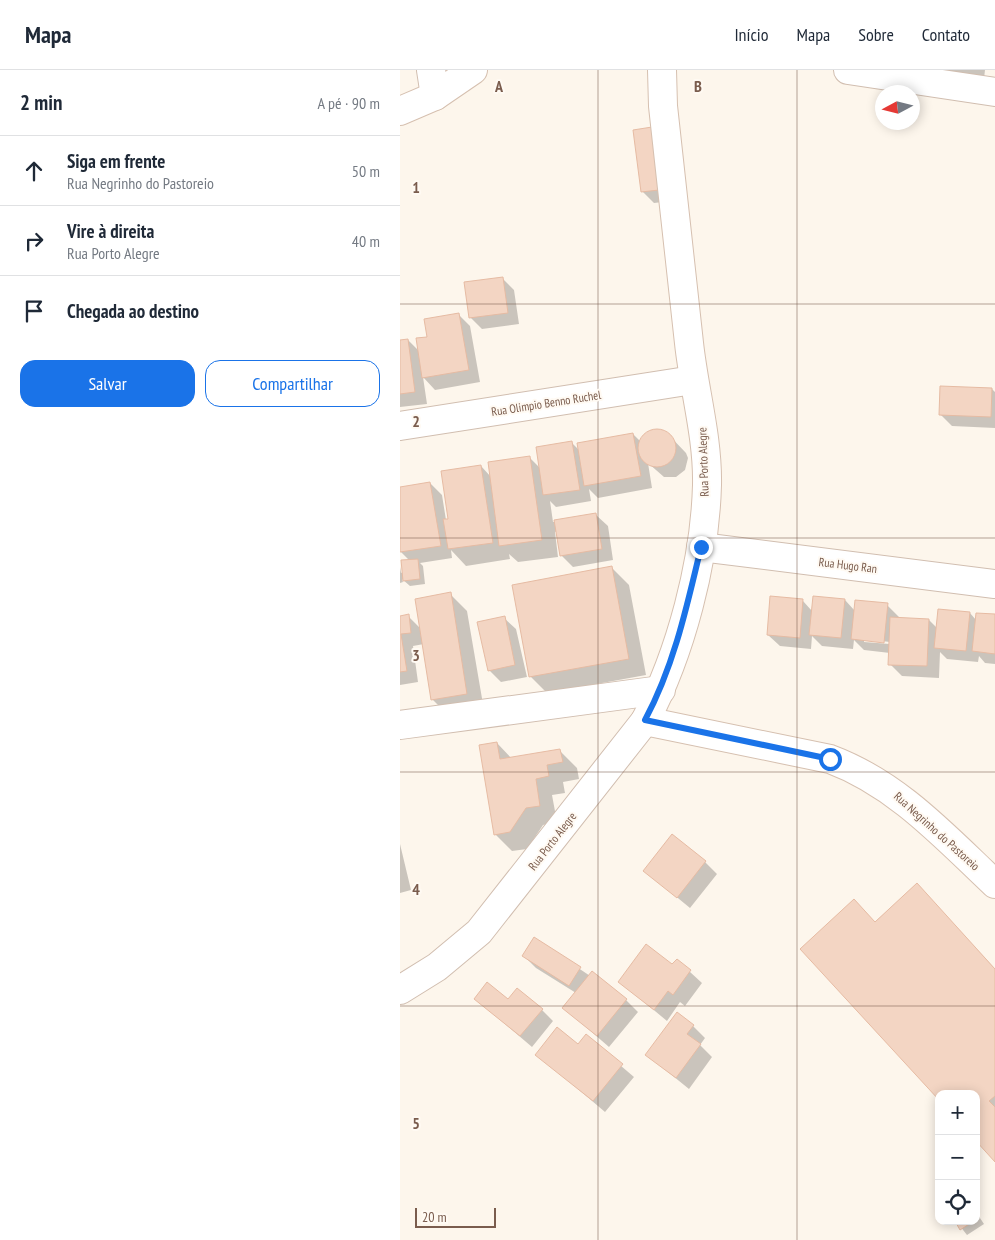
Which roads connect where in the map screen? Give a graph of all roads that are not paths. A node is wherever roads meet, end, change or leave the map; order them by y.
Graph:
1 (473, 70) edge
2 (662, 70) edge
3 (848, 70) edge
4 (433, 83) edge
5 (995, 92) edge
6 (400, 111) edge
7 (693, 380) junction
8 (400, 426) edge
9 (701, 547) junction
10 (995, 584) edge
11 (661, 690) junction
12 (645, 720) junction
13 (400, 725) edge
14 (995, 884) edge
15 (400, 990) edge

1 - 4 street
2 - 7 street, Rua Porto Alegre
3 - 5 street
4 - 6 street
7 - 8 street, Rua Olimpio Benno Ruchel
7 - 9 street, Rua Porto Alegre
9 - 10 street, Rua Hugo Ran
9 - 11 street, Rua Porto Alegre
11 - 12 street, Rua Porto Alegre
11 - 13 street
12 - 14 street, Rua Negrinho do Pastoreio
12 - 15 street, Rua Porto Alegre

